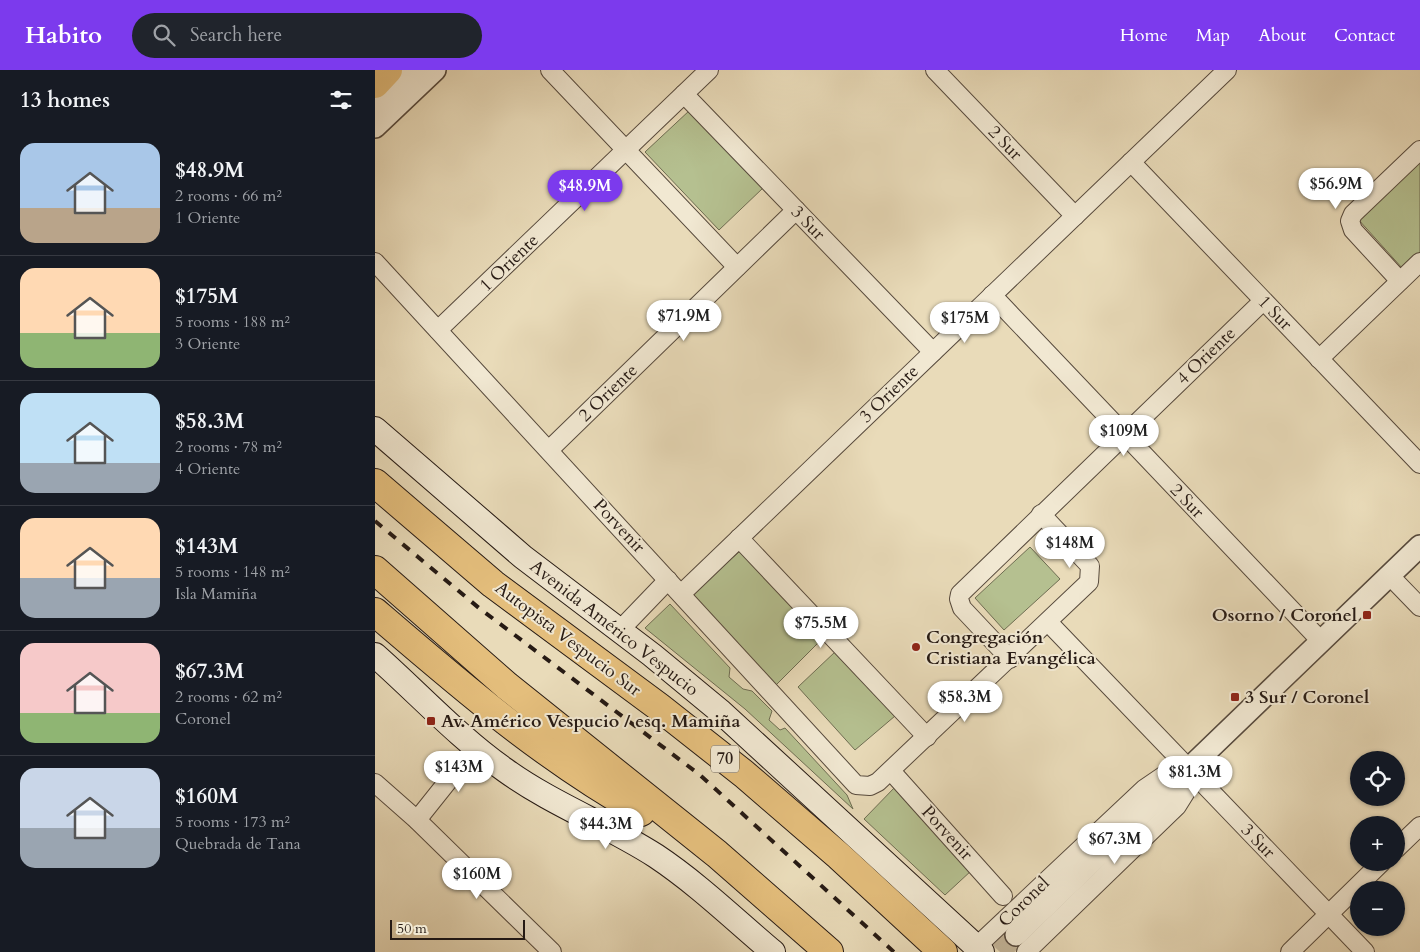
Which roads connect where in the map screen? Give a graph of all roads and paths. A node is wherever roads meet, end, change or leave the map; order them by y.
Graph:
1 (388, 70) edge
2 (413, 70) edge
3 (435, 70) edge
4 (550, 70) edge
5 (709, 70) edge
6 (935, 70) edge
7 (1219, 73) edge
8 (375, 84) edge
9 (684, 94) junction
10 (375, 107) edge
11 (375, 128) edge
12 (626, 150) junction
13 (1420, 150) edge
14 (1131, 162) junction
15 (796, 210) junction
16 (1075, 216) junction
17 (375, 262) edge
18 (1420, 262) edge
19 (737, 267) junction
20 (1400, 281) junction
21 (992, 295) junction
22 (1263, 301) junction
23 (439, 330) junction
24 (933, 352) junction
25 (1319, 359) junction
26 (375, 428) edge
27 (1124, 435) junction
28 (549, 450) junction
29 (1420, 464) edge
30 (375, 482) edge
31 (1041, 514) junction
32 (739, 538) junction
33 (1420, 546) edge
34 (375, 570) edge
35 (1389, 575) junction
36 (668, 580) junction
37 (681, 594) junction
38 (1420, 607) edge
39 (375, 612) edge
40 (1048, 622) junction
41 (618, 632) junction
42 (1321, 641) junction
43 (375, 655) edge
44 (1010, 659) junction
45 (927, 737) junction
46 (476, 746) junction
47 (1189, 768) junction
48 (891, 771) junction
49 (375, 783) edge
50 (417, 820) junction
51 (1420, 826) edge
52 (1405, 840) edge
53 (717, 854) junction
54 (1373, 871) edge
55 (1003, 896) dead end
56 (1329, 914) junction
57 (1032, 945) tunnel mouth
58 (979, 949) edge
59 (551, 952) edge
60 (773, 952) edge
61 (829, 952) edge
62 (943, 952) edge
63 (1290, 952) edge
64 (1365, 952) edge

1 - 8 highway
2 - 10 main road
3 - 11 street
4 - 12 street
5 - 9 street, 1 Oriente
6 - 16 street, 2 Sur
7 - 14 street, 3 Oriente
9 - 12 street, 1 Oriente
9 - 15 street, 3 Sur
12 - 19 street
12 - 23 street, 1 Oriente
13 - 20 street
14 - 16 street, 3 Oriente
14 - 22 street, 1 Sur
15 - 19 street, 2 Oriente
15 - 24 street, 3 Sur
16 - 21 street, 3 Oriente
17 - 23 street, Porvenir
18 - 20 street
19 - 28 street, 2 Oriente
20 - 25 street
21 - 24 street, 3 Oriente
21 - 27 street, 2 Sur
22 - 25 street, 1 Sur
22 - 27 street, 4 Oriente
23 - 28 street, Porvenir
24 - 32 street, 3 Oriente
25 - 29 street, 1 Sur
26 - 41 main road, Avenida Américo Vespucio
27 - 31 street, 4 Oriente
27 - 42 street, 2 Sur
28 - 36 street, Porvenir
30 - 62 highway, Autopista Vespucio Sur / 70
31 - 40 street
31 - 44 street, 4 Oriente
32 - 37 street, 3 Oriente
32 - 45 street
33 - 35 street, Coronel
34 - 53 highway
35 - 38 street
35 - 42 street, Coronel
36 - 37 street, Porvenir
36 - 41 street
37 - 48 street, Porvenir
39 - 53 highway
40 - 44 street
40 - 47 street, 3 Sur
41 - 58 main road, Avenida Américo Vespucio
42 - 47 street, Coronel
43 - 46 main road
44 - 45 street
45 - 48 street
46 - 50 street
46 - 60 main road
47 - 56 street, 3 Sur
47 - 57 street, Coronel
47 - 58 street, Coronel
48 - 55 street, Porvenir
49 - 50 street
50 - 59 street
51 - 52 street
53 - 61 highway
54 - 56 street
56 - 63 street
56 - 64 street, 3 Sur

